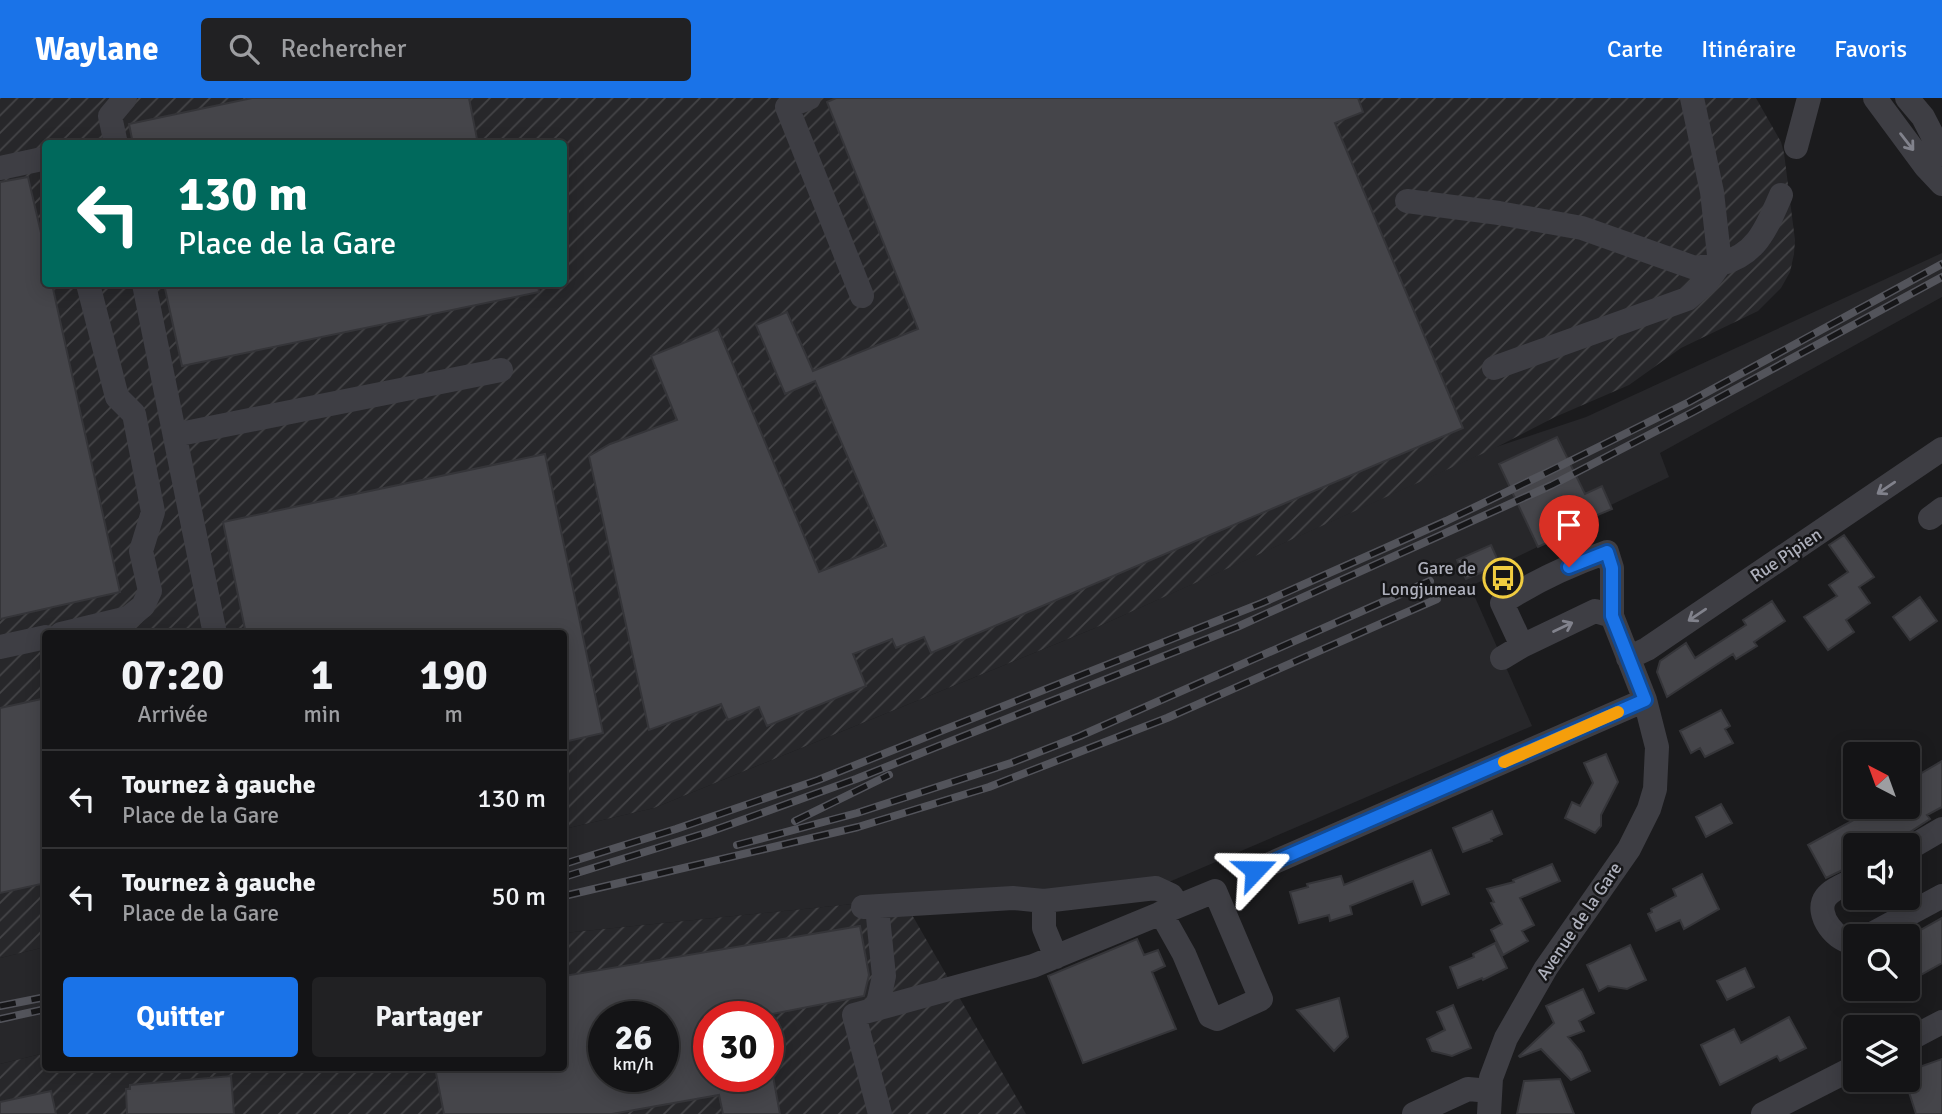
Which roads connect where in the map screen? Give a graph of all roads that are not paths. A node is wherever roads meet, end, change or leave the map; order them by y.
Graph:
1 (125, 98) edge
2 (809, 98) edge
3 (1692, 98) edge
4 (1809, 98) edge
5 (1875, 98) edge
6 (1907, 98) edge
7 (115, 140) edge
8 (1796, 147) dead end
9 (1942, 154) edge
10 (42, 159) edge
11 (0, 168) edge
12 (1942, 184) edge
13 (1781, 195) dead end
14 (1407, 201) dead end
15 (1720, 264) junction
16 (90, 287) edge
17 (145, 287) edge
18 (862, 296) dead end
19 (1493, 368) dead end
20 (501, 370) dead end
21 (175, 435) junction
22 (1942, 449) edge
23 (1612, 616) junction
24 (78, 630) edge
25 (214, 630) edge
26 (42, 638) edge
27 (0, 647) edge
28 (1628, 658) junction
29 (1645, 700) junction
30 (1942, 830) edge
31 (1920, 842) edge
32 (1255, 870) dead end
33 (1843, 886) edge
34 (1942, 896) edge
35 (1044, 901) junction
36 (1170, 909) junction
37 (1890, 924) edge
38 (1843, 940) edge
39 (1056, 957) junction
40 (877, 1008) junction
41 (1942, 1022) edge
42 (1920, 1034) edge
43 (1843, 1073) edge
44 (1490, 1102) edge
45 (880, 1114) edge
46 (1414, 1114) edge
47 (1763, 1114) edge

1 - 7 street
2 - 18 street
3 - 15 street
4 - 8 street
5 -> 12 street
6 - 9 street
10 - 11 street
13 - 15 street
14 - 15 street
15 - 19 street
16 - 24 street
17 - 21 street
20 - 21 street
21 - 25 street
22 -> 28 street, Rue Pipien
23 -> 23 street
23 - 28 street, Avenue de la Gare
26 - 27 street
28 - 29 street, Avenue de la Gare
29 - 32 street
29 - 44 street, Avenue de la Gare
30 - 31 street
33 - 38 street
34 - 37 street
35 - 36 street
35 - 39 street
35 - 40 street
36 - 36 street
36 - 39 street
39 - 40 street
40 - 45 street
41 - 42 street
43 - 47 street
44 - 46 street

